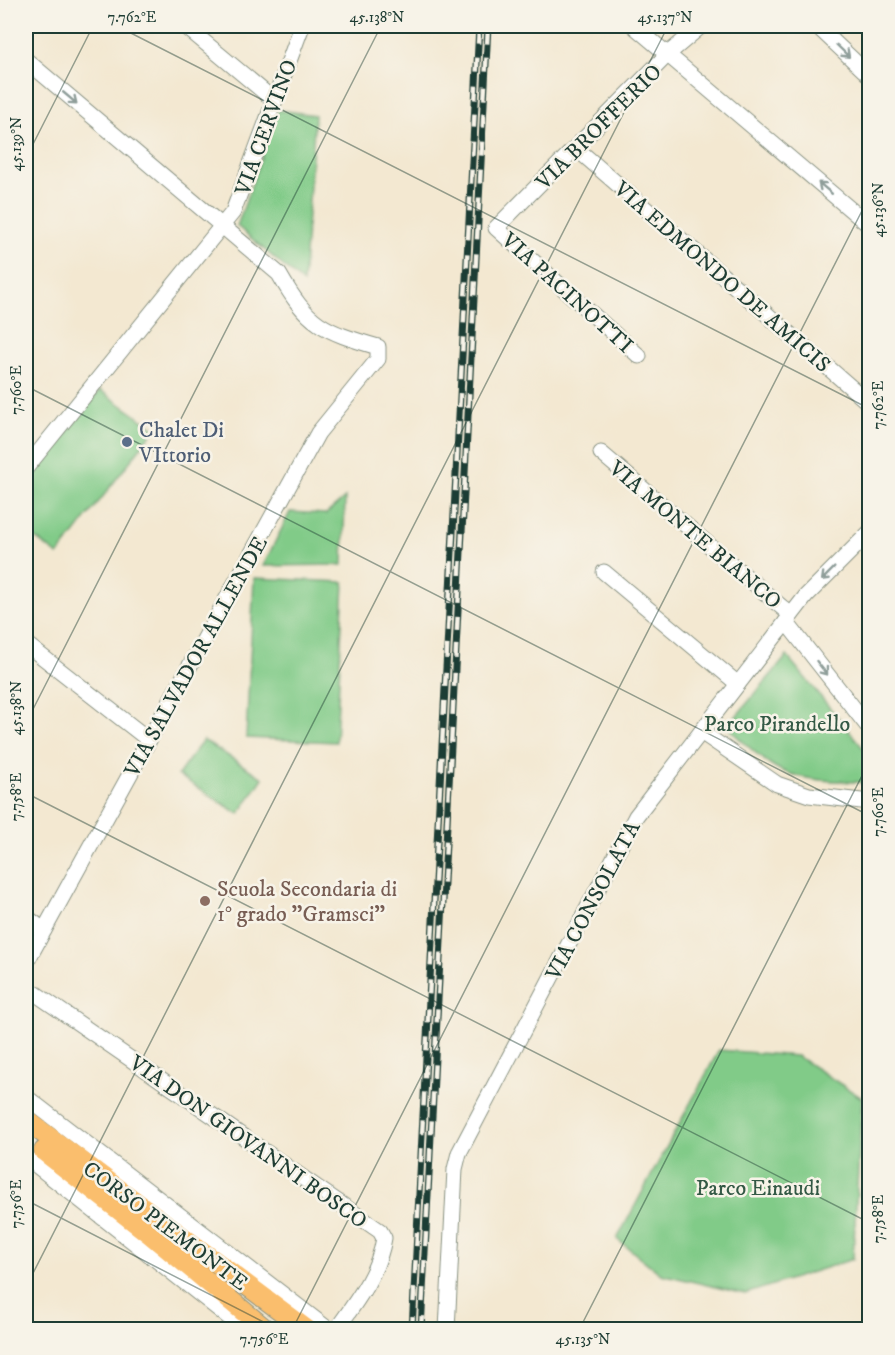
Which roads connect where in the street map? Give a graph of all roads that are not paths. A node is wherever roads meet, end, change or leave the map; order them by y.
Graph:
1 (185, 26) edge
2 (302, 26) edge
3 (634, 26) edge
4 (701, 26) edge
5 (817, 26) edge
6 (668, 54) junction
7 (26, 60) edge
8 (870, 76) edge
9 (275, 101) junction
10 (577, 149) junction
11 (220, 225) junction
12 (870, 226) edge
13 (496, 228) joint
14 (639, 356) dead end
15 (870, 404) edge
16 (601, 453) dead end
17 (26, 468) edge
18 (870, 532) edge
19 (604, 572) dead end
20 (788, 619) junction
21 (26, 644) edge
22 (738, 684) junction
23 (870, 729) edge
24 (700, 732) junction
25 (149, 740) junction
26 (870, 802) edge
27 (26, 917) edge
28 (44, 930) junction
29 (26, 963) edge
30 (26, 987) edge
31 (26, 1098) edge
32 (26, 1120) edge
33 (26, 1136) edge
34 (26, 1156) edge
35 (154, 1227) junction
36 (245, 1329) edge
37 (266, 1329) edge
38 (307, 1329) edge
39 (329, 1329) edge
40 (336, 1329) edge
41 (447, 1329) edge

1 - 9 street
2 - 9 street, VIA CERVINO
3 - 6 street
4 - 6 street, VIA BROFFERIO
5 -> 8 street
6 - 10 street, VIA BROFFERIO
12 -> 6 street
7 -> 11 street
9 - 11 street, VIA CERVINO
10 - 13 street, VIA BROFFERIO
10 - 15 street, VIA EDMONDO DE AMICIS
11 - 17 street, VIA CERVINO
11 - 25 street, VIA SALVADOR ALLENDE
13 - 14 street, VIA PACINOTTI
16 - 20 street, VIA MONTE BIANCO
18 -> 20 street, VIA CONSOLATA
19 - 22 street
20 - 22 street, VIA CONSOLATA
20 -> 23 street, VIA MONTE BIANCO
21 - 25 street
22 - 24 street, VIA CONSOLATA
24 - 26 street
24 - 41 street, VIA CONSOLATA
25 - 28 street, VIA SALVADOR ALLENDE
27 - 28 street
28 - 29 street, VIA SALVADOR ALLENDE
30 - 40 street, VIA DON GIOVANNI BOSCO
31 - 39 street
32 - 35 main road, CORSO PIEMONTE
33 - 35 main road, CORSO PIEMONTE
34 - 36 street, CORSO PIEMONTE
35 - 37 main road, CORSO PIEMONTE
35 - 38 main road, CORSO PIEMONTE

